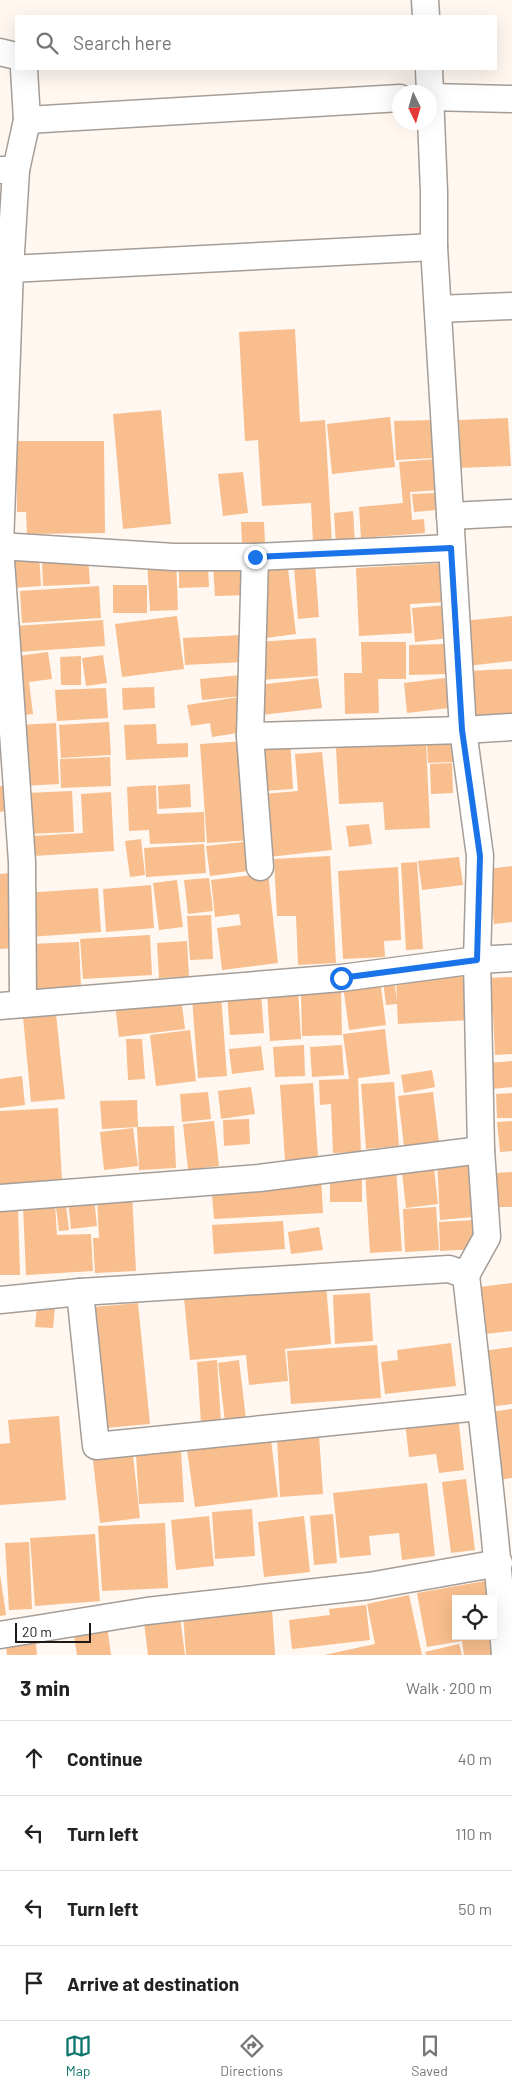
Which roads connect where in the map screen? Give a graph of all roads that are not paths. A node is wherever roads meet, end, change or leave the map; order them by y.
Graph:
1 (425, 0) edge
2 (426, 15) edge
3 (0, 52) edge
4 (15, 56) edge
5 (24, 70) edge
6 (429, 70) edge
7 (430, 85) edge
8 (437, 97) edge
9 (392, 98) edge
10 (512, 99) edge
11 (27, 120) junction
12 (431, 130) edge
13 (8, 170) edge
14 (434, 248) junction
15 (10, 268) junction
16 (512, 306) edge
17 (438, 309) junction
18 (512, 513) edge
19 (450, 516) junction
20 (0, 546) edge
21 (451, 548) junction
22 (255, 557) junction
23 (512, 727) edge
24 (462, 730) junction
25 (250, 736) junction
26 (260, 867) dead end
27 (512, 958) edge
28 (477, 960) junction
29 (12, 1005) edge
30 (481, 1150) junction
31 (0, 1198) edge
32 (466, 1275) junction
33 (80, 1292) junction
34 (0, 1300) edge
35 (479, 1407) junction
36 (499, 1563) junction
37 (0, 1635) edge
38 (505, 1655) edge

1 - 2 street
3 - 4 street
5 - 11 street
6 - 7 street
8 - 10 street
9 - 11 street
11 - 13 street
12 - 14 street
13 - 15 street
14 - 15 street
14 - 17 street
15 - 20 street
16 - 17 street
17 - 19 street
18 - 19 street
19 - 21 street
20 - 22 street
20 - 29 street
21 - 22 street
21 - 24 street
22 - 25 street
23 - 24 street
24 - 25 street
24 - 28 street
25 - 26 street
27 - 28 street
28 - 29 street
28 - 30 street
30 - 31 street
30 - 32 street
32 - 33 street
32 - 35 street
33 - 34 street
33 - 35 street
35 - 36 street
36 - 37 street
36 - 38 street

